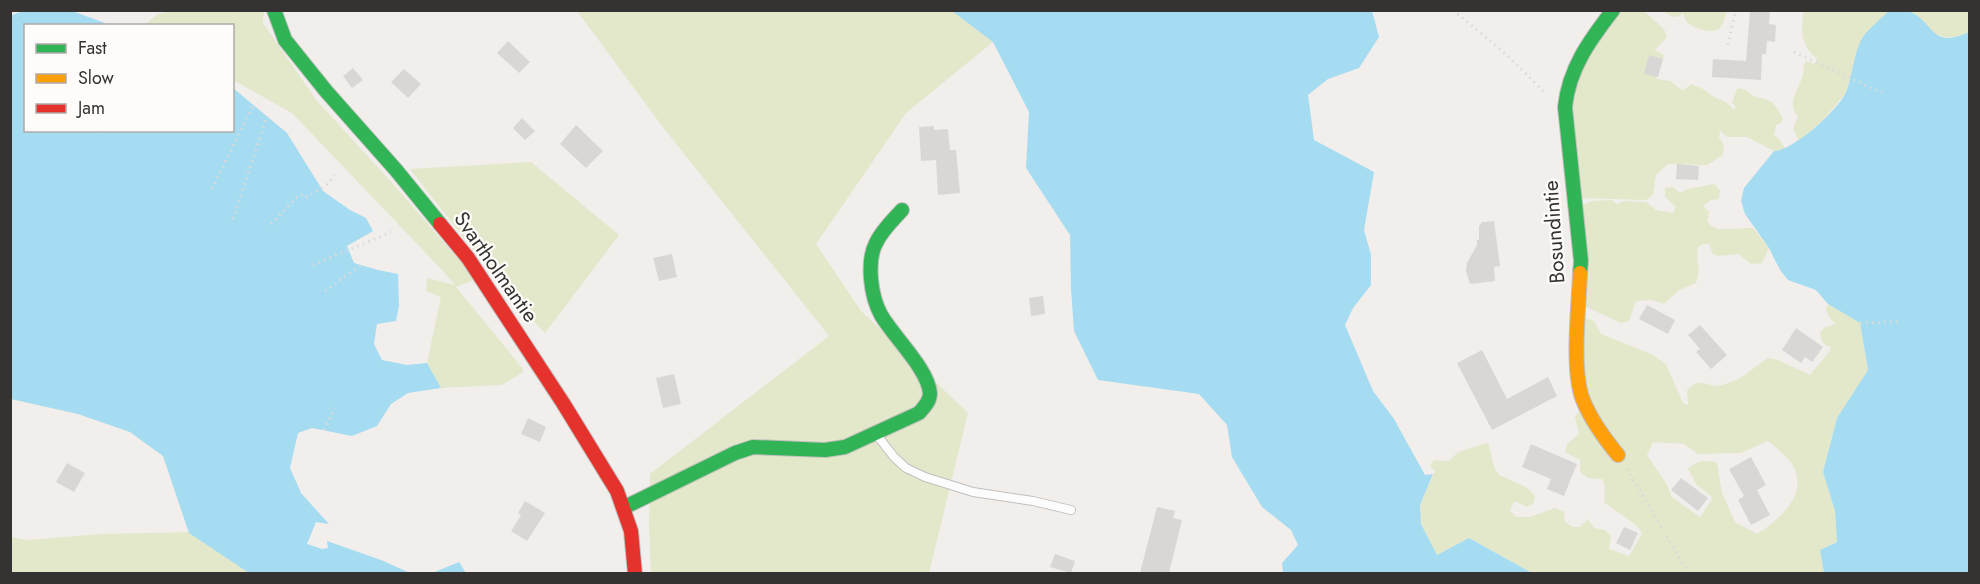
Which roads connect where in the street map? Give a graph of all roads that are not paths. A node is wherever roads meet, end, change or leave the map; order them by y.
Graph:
1 (274, 10) edge
2 (1613, 10) edge
3 (902, 210) dead end
4 (875, 433) junction
5 (1618, 455) road end
6 (625, 507) junction
7 (1071, 510) dead end
8 (635, 573) edge

1 - 6 street, Svartholmantie
2 - 5 street, Bosundintie
3 - 4 street
4 - 6 street
4 - 7 lane
6 - 8 street, Svartholmantie

